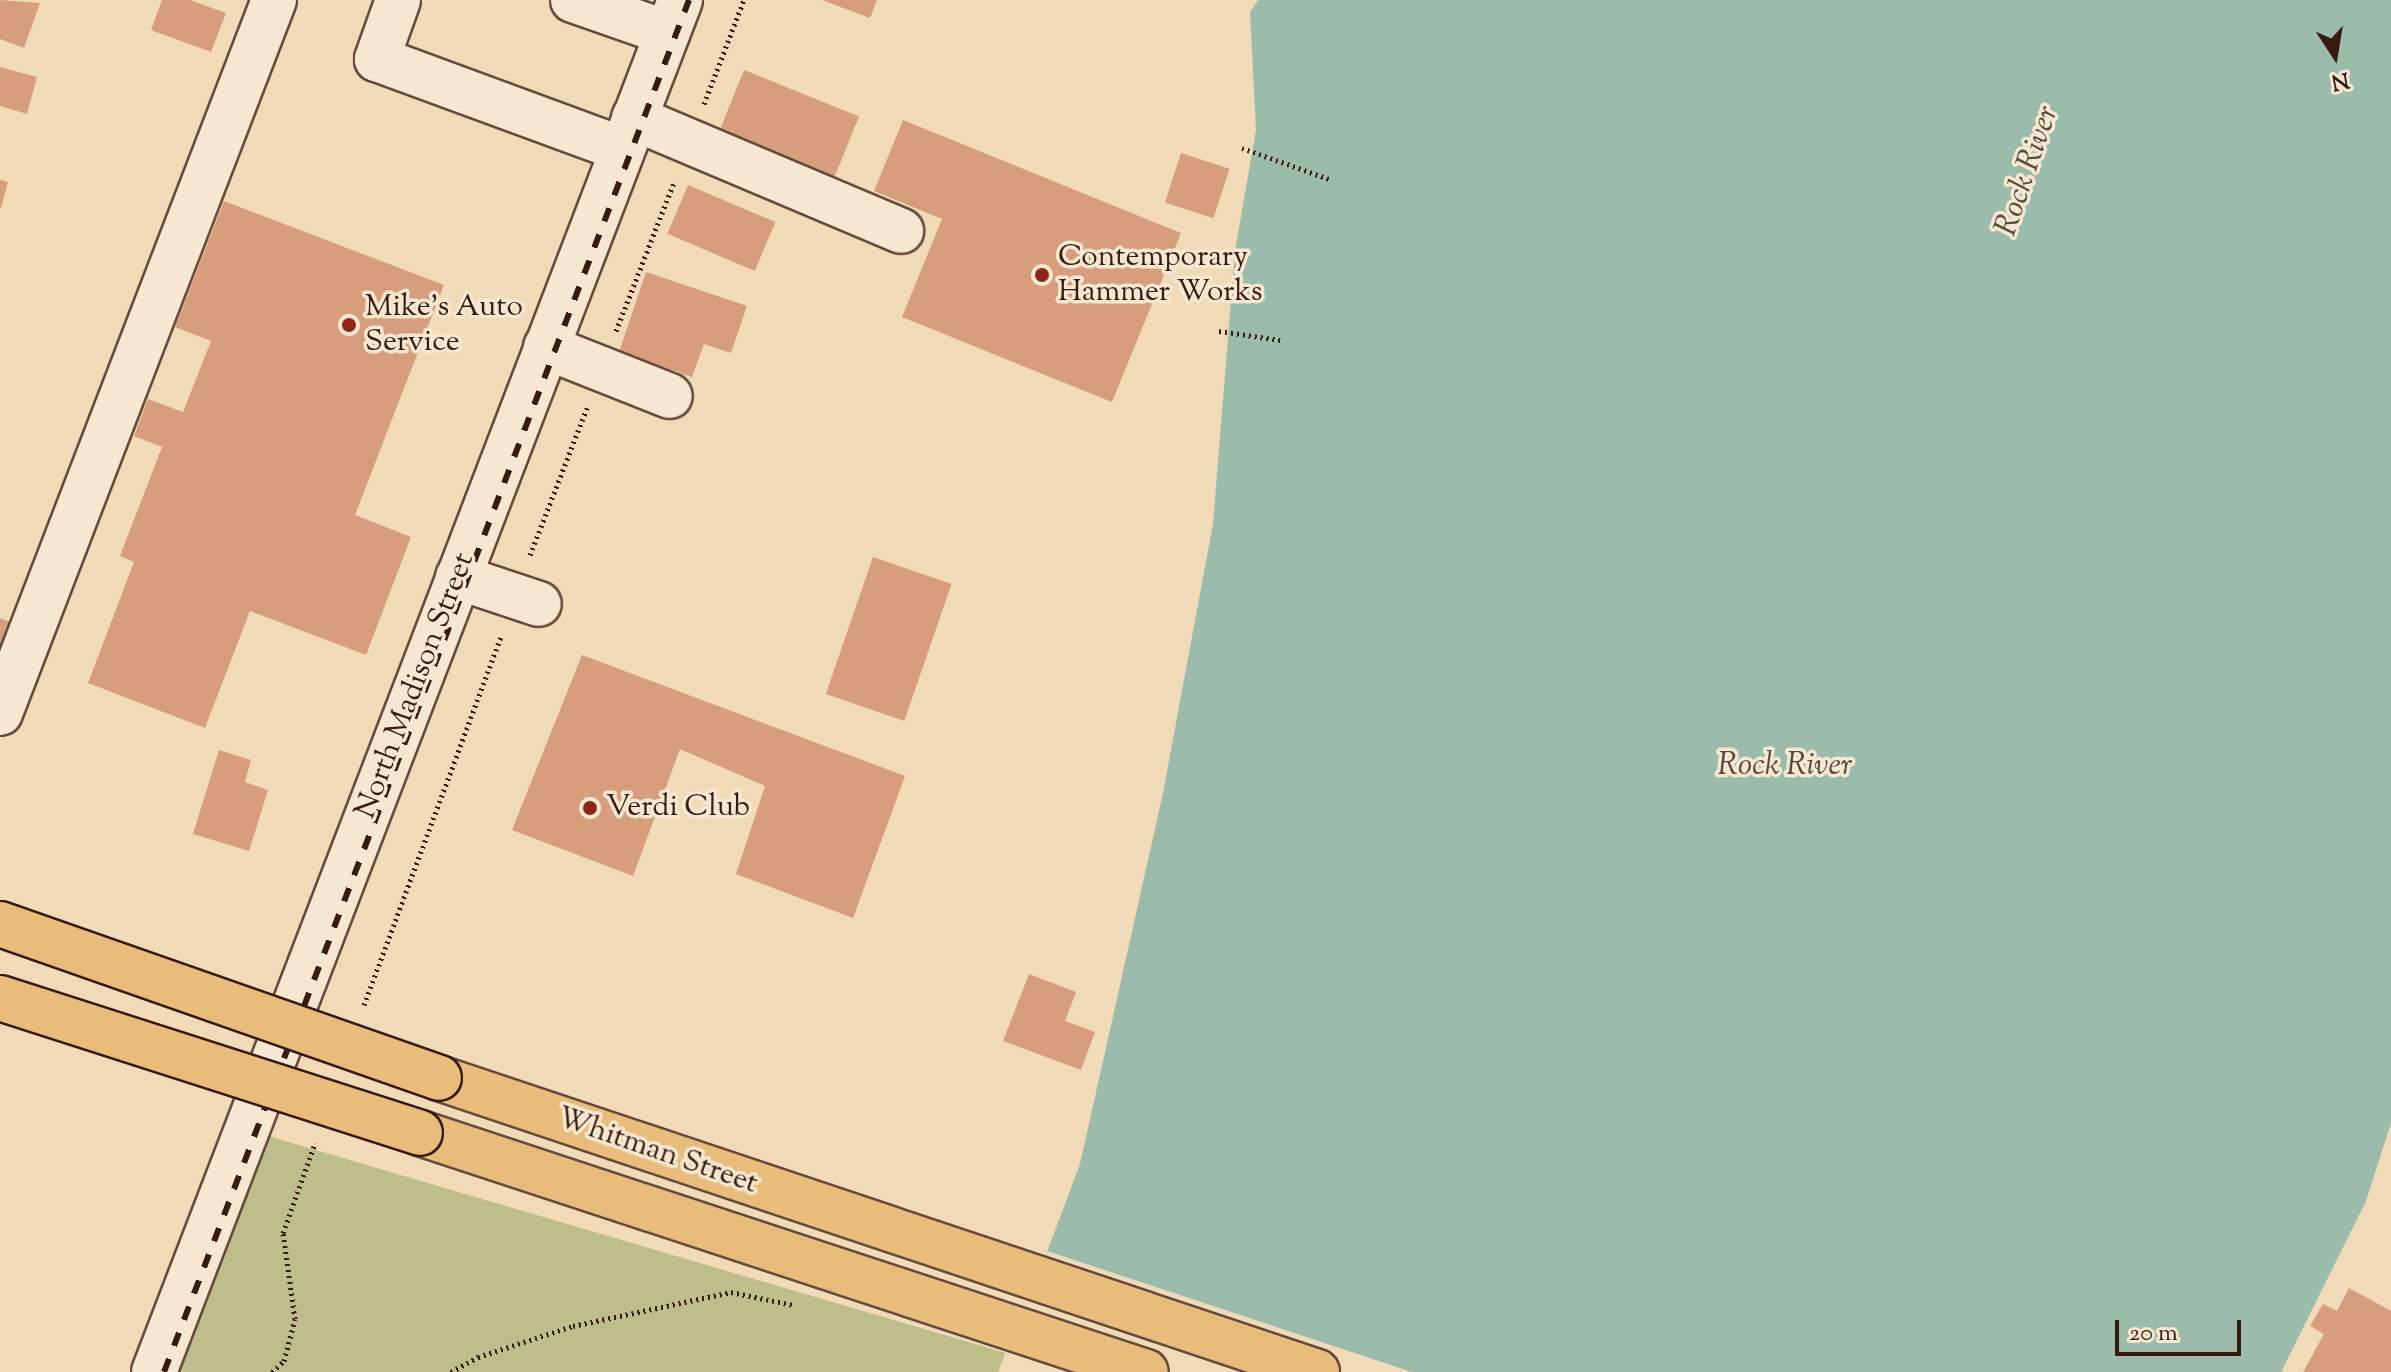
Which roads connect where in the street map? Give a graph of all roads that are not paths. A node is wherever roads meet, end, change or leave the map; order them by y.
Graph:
1 (274, 0) edge
2 (398, 0) edge
3 (573, 0) edge
4 (673, 17) edge
5 (628, 134) junction
6 (901, 231) dead end
7 (546, 347) junction
8 (670, 396) dead end
9 (458, 577) junction
10 (527, 600) road end
11 (0, 713) edge
12 (0, 924) edge
13 (0, 998) edge
14 (154, 1372) edge
15 (1146, 1372) edge
16 (1317, 1372) edge

1 - 11 street
2 - 5 street
3 - 4 street
4 - 5 street, North Madison Street
5 - 6 street
5 - 7 street, North Madison Street
7 - 8 street
7 - 9 street, North Madison Street
9 - 10 street
9 - 14 street, North Madison Street
12 - 16 main road, Whitman Street, bridge
13 - 15 main road, Whitman Street, bridge

